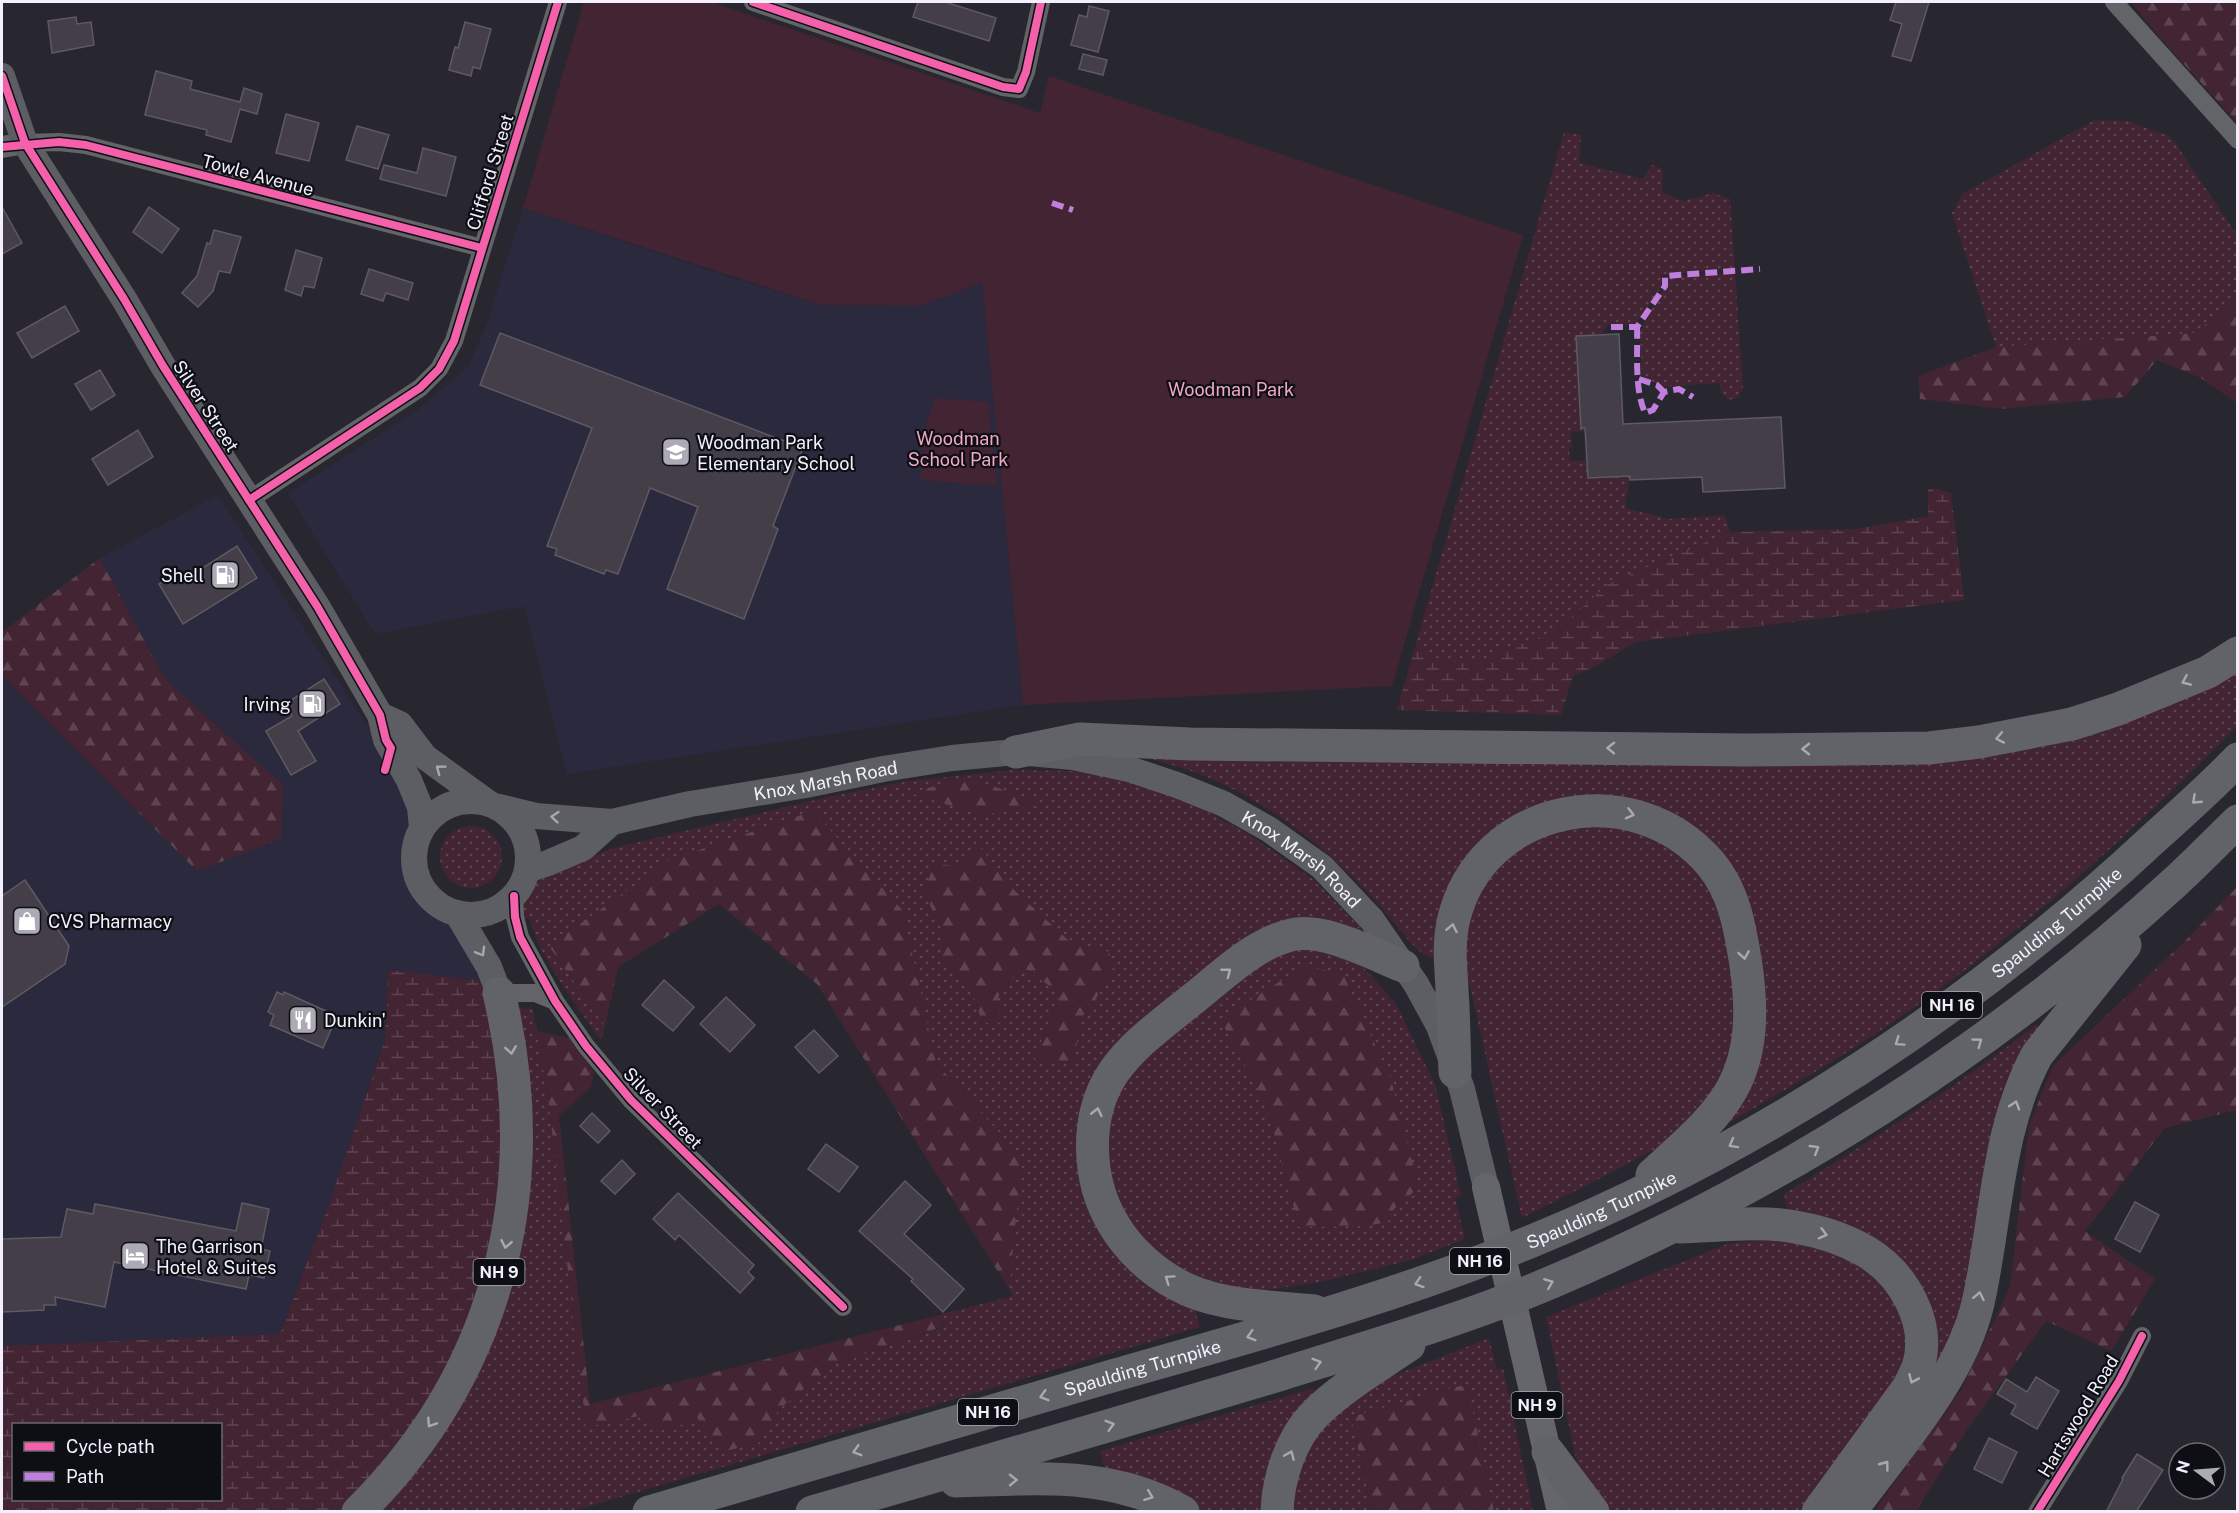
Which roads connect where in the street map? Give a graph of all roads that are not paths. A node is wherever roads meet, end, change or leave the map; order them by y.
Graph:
1 (558, 2) edge
2 (753, 2) edge
3 (1041, 2) edge
4 (2114, 2) edge
5 (2, 76) edge
6 (2238, 140) edge
7 (14, 145) edge
8 (482, 248) junction
9 (249, 500) junction
10 (2238, 654) edge
11 (380, 715) junction
12 (1016, 752) junction
13 (2238, 759) edge
14 (494, 805) junction
15 (2238, 821) edge
16 (612, 822) junction
17 (422, 827) junction
18 (527, 870) junction
19 (2176, 882) junction
20 (514, 896) junction
21 (457, 913) junction
22 (1403, 966) junction
23 (499, 993) junction
24 (555, 1001) junction
25 (1455, 1072) junction
26 (1486, 1187) joint
27 (1629, 1197) junction
28 (1671, 1227) junction
29 (843, 1307) dead end
30 (1327, 1313) junction
31 (1436, 1326) junction
32 (2142, 1336) dead end
33 (1548, 1452) junction
34 (913, 1482) junction
35 (358, 1512) edge
36 (649, 1512) edge
37 (812, 1512) edge
38 (1183, 1512) edge
39 (1277, 1512) edge
40 (1562, 1512) edge
41 (1593, 1512) edge
42 (1818, 1512) edge
43 (1850, 1512) edge
44 (2037, 1512) edge

1 - 8 street, Clifford Street
2 - 3 street
4 - 6 street
5 - 7 main road, Silver Street / NH 9
7 - 8 street, Towle Avenue
7 - 9 main road, Silver Street / NH 9
8 - 9 street, Clifford Street
9 - 11 main road, Silver Street / NH 9
10 -> 12 highway
14 -> 11 main road, Silver Street / NH 9
11 - 17 main road, Silver Street / NH 9
12 - 16 main road, Knox Marsh Road / NH 9
12 - 22 main road, Knox Marsh Road / NH 9
13 -> 27 highway, Spaulding Turnpike / NH 16
16 -> 14 main road, Knox Marsh Road / NH 9
14 - 17 main road, NH 9
14 - 18 main road, NH 9
15 - 19 highway, NH 16
16 - 18 main road, Knox Marsh Road / NH 9
17 - 21 main road, NH 9
18 - 20 main road, NH 9
28 -> 19 highway, NH 16
43 -> 19 highway
20 - 21 main road
20 - 24 street, Silver Street
21 -> 23 main road, NH 9
22 - 25 main road, Knox Marsh Road / NH 9
30 -> 22 highway
23 - 24 street
23 -> 35 highway, NH 9
24 - 29 street, Silver Street
25 - 26 main road, Knox Marsh Road / NH 9
25 -> 27 highway
26 - 33 main road, Knox Marsh Road / NH 9
27 -> 30 highway, Spaulding Turnpike / NH 16
31 -> 28 highway, NH 16
28 -> 42 highway
30 -> 36 highway, Spaulding Turnpike / NH 16
34 -> 31 highway, NH 16
39 -> 31 highway
32 - 44 street, Hartswood Road
33 - 40 main road, Knox Marsh Road / NH 9
33 - 41 highway
34 - 37 highway, NH 16
34 -> 38 highway

